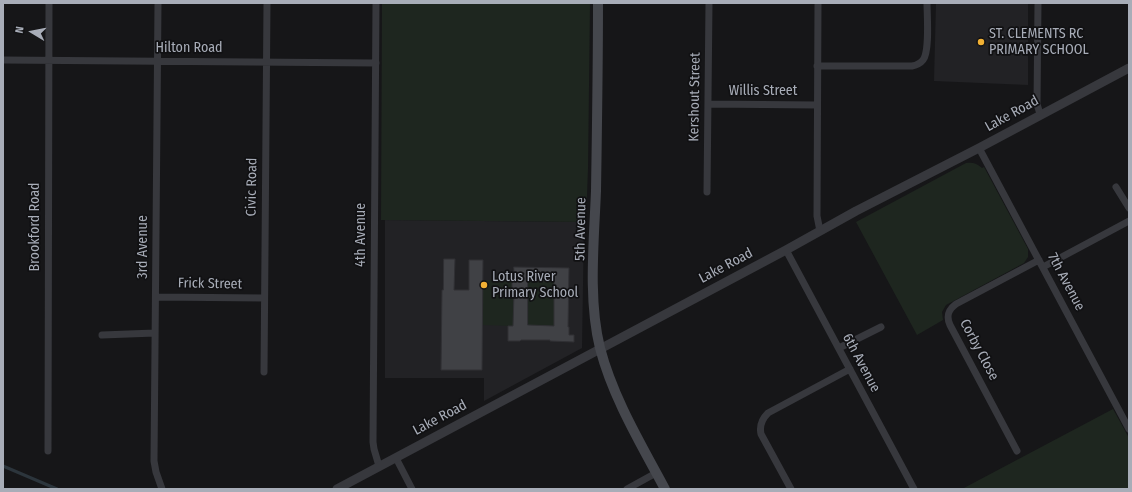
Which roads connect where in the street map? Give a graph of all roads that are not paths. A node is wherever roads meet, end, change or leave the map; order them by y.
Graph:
1 (49, 3) edge
2 (158, 3) edge
3 (267, 3) edge
4 (376, 3) edge
5 (598, 3) edge
6 (709, 3) edge
7 (818, 3) edge
8 (927, 3) edge
9 (1038, 3) edge
10 (3, 60) edge
11 (49, 61) junction
12 (158, 61) junction
13 (267, 62) junction
14 (376, 63) junction
15 (817, 66) junction
16 (1129, 68) edge
17 (708, 104) junction
18 (817, 104) junction
19 (1040, 114) junction
20 (979, 148) junction
21 (1116, 187) dead end
22 (707, 192) dead end
23 (1129, 208) edge
24 (1129, 221) edge
25 (820, 230) junction
26 (786, 250) junction
27 (1039, 260) junction
28 (1043, 267) junction
29 (156, 297) junction
30 (264, 298) junction
31 (881, 326) dead end
32 (155, 333) junction
33 (102, 335) dead end
34 (839, 348) junction
35 (601, 349) junction
36 (850, 370) junction
37 (264, 372) dead end
38 (1129, 429) edge
39 (48, 451) dead end
40 (1017, 451) dead end
41 (396, 458) junction
42 (379, 466) junction
43 (656, 473) junction
44 (162, 489) edge
45 (336, 489) edge
46 (412, 489) edge
47 (627, 489) edge
48 (665, 489) edge
49 (791, 489) edge
50 (914, 489) edge

1 - 11 street, Brookford Road
2 - 12 street, 3rd Avenue
3 - 13 street, Civic Road
4 - 14 street, 4th Avenue
5 - 35 main road, 5th Avenue
6 - 17 street, Kershout Street
7 - 15 street
8 - 15 street
9 - 19 street
10 - 11 street, Hilton Road
11 - 12 street, Hilton Road
11 - 39 street, Brookford Road
12 - 13 street, Hilton Road
12 - 29 street, 3rd Avenue
13 - 14 street, Hilton Road
13 - 30 street, Civic Road
14 - 42 street, 4th Avenue
15 - 18 street
16 - 19 street, Lake Road
17 - 18 street, Willis Street
17 - 22 street, Kershout Street
18 - 25 street
19 - 20 street, Lake Road
20 - 25 street, Lake Road
20 - 27 street, 7th Avenue
21 - 23 street
24 - 28 street
25 - 26 street, Lake Road
26 - 34 street, 6th Avenue
26 - 35 street, Lake Road
27 - 28 street, 7th Avenue
27 - 40 street, Corby Close
28 - 38 street, 7th Avenue
29 - 30 street, Frick Street
29 - 32 street, 3rd Avenue
30 - 37 street, Civic Road
31 - 34 street
32 - 33 street
32 - 44 street, 3rd Avenue
34 - 36 street, 6th Avenue
35 - 41 street, Lake Road
35 - 43 main road, 5th Avenue
36 - 49 street
36 - 50 street, 6th Avenue
41 - 42 street, Lake Road
41 - 46 street
42 - 45 street, Lake Road
43 - 47 street
43 - 48 main road, 5th Avenue

